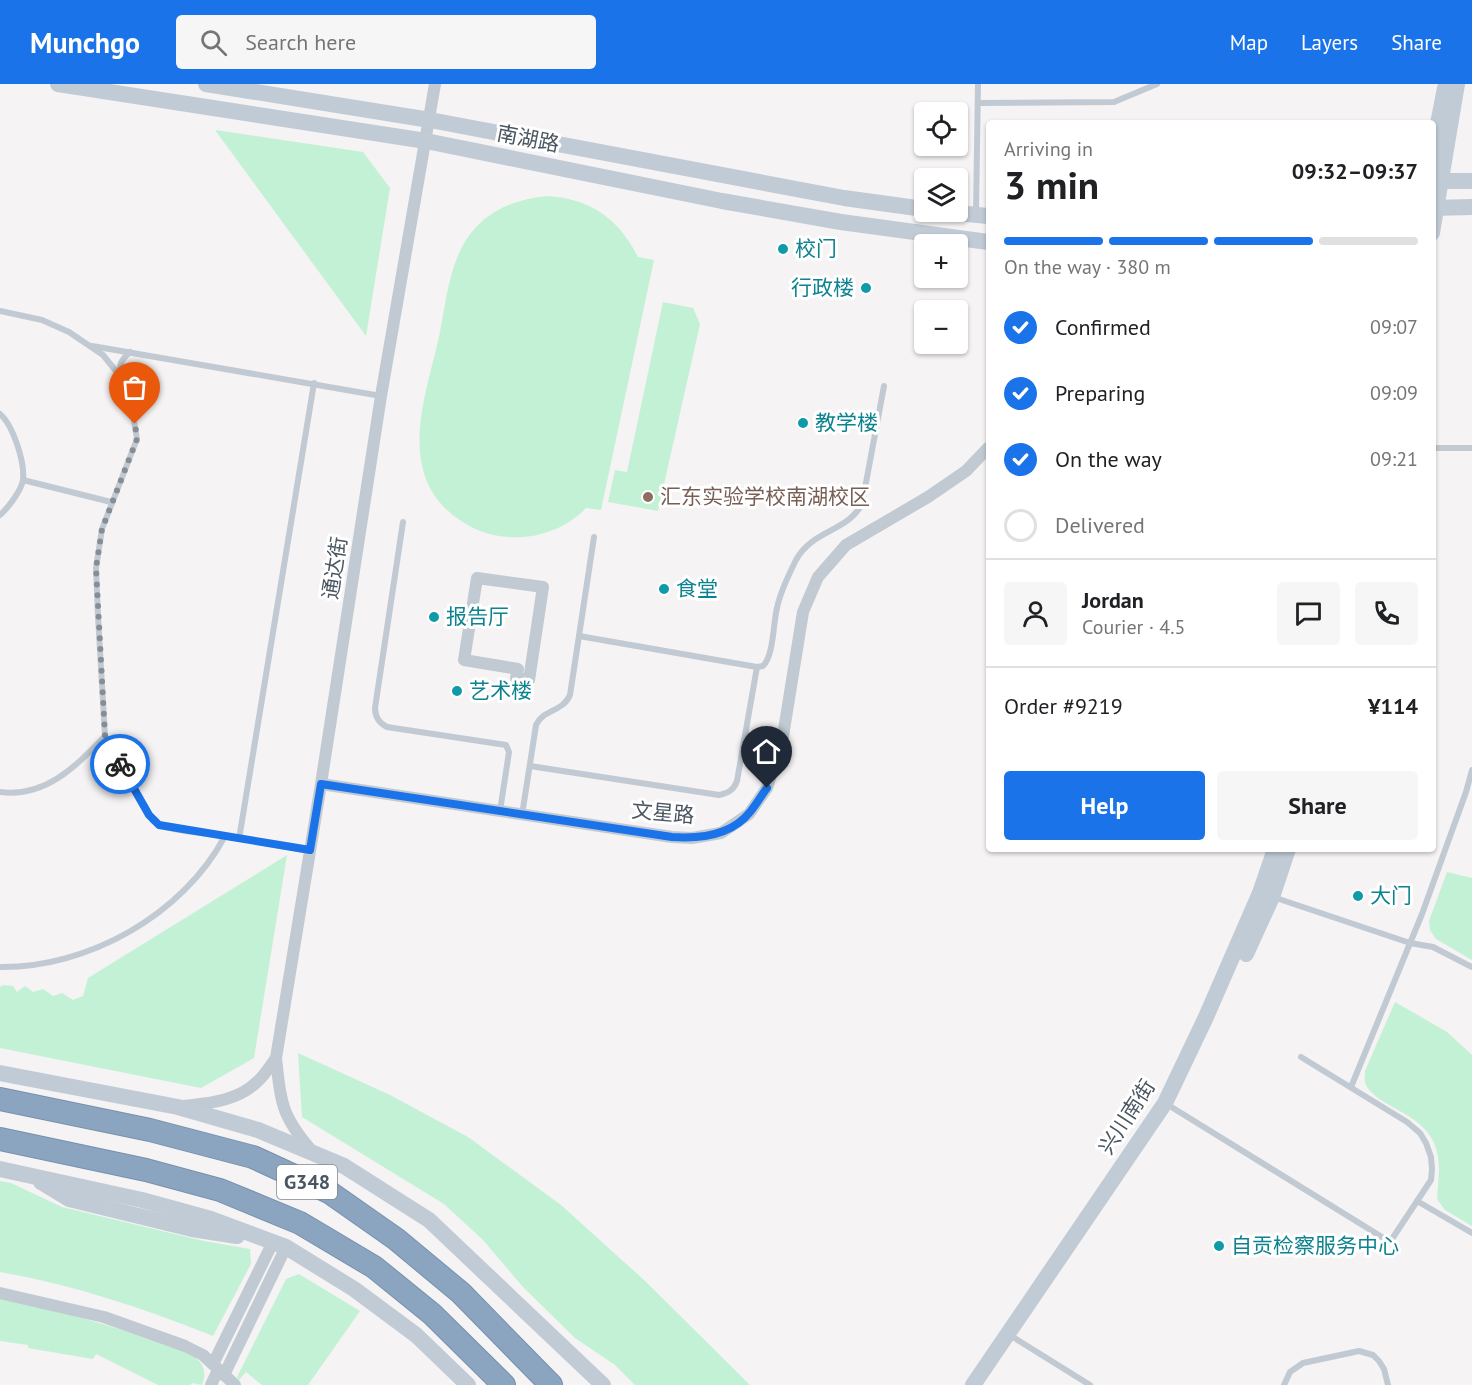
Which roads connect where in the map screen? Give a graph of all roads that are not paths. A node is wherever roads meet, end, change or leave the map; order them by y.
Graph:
1 (58, 84) edge
2 (206, 84) edge
3 (435, 84) edge
4 (978, 84) edge
5 (1157, 84) edge
6 (1446, 84) edge
7 (1457, 84) edge
8 (978, 103) junction
9 (430, 120) junction
10 (1436, 134) edge
11 (426, 141) junction
12 (1436, 181) edge
13 (1472, 181) edge
14 (1472, 207) edge
15 (914, 208) edge
16 (1436, 208) edge
17 (982, 216) edge
18 (986, 242) edge
19 (0, 311) edge
20 (88, 345) junction
21 (130, 352) junction
22 (120, 376) junction
23 (314, 383) junction
24 (884, 386) dead end
25 (381, 396) junction
26 (0, 414) edge
27 (1436, 448) edge
28 (1472, 448) edge
29 (986, 450) edge
30 (23, 480) junction
31 (111, 502) junction
32 (0, 515) edge
33 (403, 522) dead end
34 (594, 537) dead end
35 (579, 636) junction
36 (757, 667) junction
37 (529, 680) joint
38 (105, 736) junction
39 (530, 766) junction
40 (1472, 770) edge
41 (321, 784) junction
42 (0, 792) edge
43 (1469, 792) edge
44 (500, 811) junction
45 (522, 814) junction
46 (225, 836) junction
47 (239, 839) junction
48 (310, 850) junction
49 (1274, 852) edge
50 (1287, 852) edge
51 (1272, 897) junction
52 (1410, 943) junction
53 (0, 967) edge
54 (1472, 967) edge
55 (1301, 1056) dead end
56 (276, 1058) junction
57 (0, 1073) edge
58 (1351, 1087) junction
59 (0, 1099) edge
60 (178, 1107) junction
61 (1173, 1108) junction
62 (0, 1139) edge
63 (313, 1153) junction
64 (0, 1169) edge
65 (1417, 1200) junction
66 (1472, 1233) edge
67 (280, 1245) junction
68 (0, 1293) edge
69 (1016, 1339) junction
70 (218, 1369) junction
71 (211, 1385) edge
72 (235, 1385) edge
73 (468, 1385) edge
74 (504, 1385) edge
75 (551, 1385) edge
76 (603, 1385) edge
77 (972, 1385) edge
78 (986, 1385) edge
79 (1090, 1385) edge
80 (1284, 1385) edge
81 (1388, 1385) edge

1 - 11 street, 南湖路
2 - 9 street, 南湖路
3 - 9 street, 通达街
4 - 8 lane
5 - 8 lane
6 - 10 street
7 - 12 street
8 - 17 lane
9 - 11 street, 通达街
9 - 15 street, 南湖路
11 - 18 street, 南湖路
11 - 25 street, 通达街
12 - 13 street
14 - 16 street
19 - 20 lane
20 - 21 lane
20 - 22 lane
21 - 22 lane
21 - 23 lane
22 - 31 lane
23 - 25 lane
23 - 47 lane
24 - 36 lane
25 - 41 street, 通达街
26 - 30 lane
27 - 28 lane
29 - 45 street, 文星路
30 - 31 lane
30 - 32 lane
31 - 38 lane
33 - 44 lane
34 - 35 lane
35 - 36 lane
35 - 39 lane
36 - 39 lane
37 - 37 street
38 - 42 lane
38 - 46 lane
39 - 45 lane
40 - 43 lane
41 - 44 street, 文星路
41 - 48 street, 通达街
43 - 52 lane
44 - 45 street, 文星路
46 - 47 lane
46 - 53 lane
47 - 48 lane
48 - 56 street, 通达街
49 - 77 street, 兴川南街
50 - 51 street, 兴川南街
51 - 52 lane
51 - 61 street, 兴川南街
52 - 54 lane
52 - 58 lane
55 - 58 lane
56 - 60 street
56 - 63 street
57 - 60 street
58 - 65 lane
59 - 75 highway, G348
60 - 63 street
61 - 65 lane
61 - 69 street, 兴川南街
62 - 74 highway, G348
63 - 76 street
64 - 67 street
65 - 66 lane
67 - 70 street
67 - 73 street
68 - 70 street
69 - 78 street, 兴川南街
69 - 79 lane
70 - 71 street
70 - 72 street
80 - 81 lane

